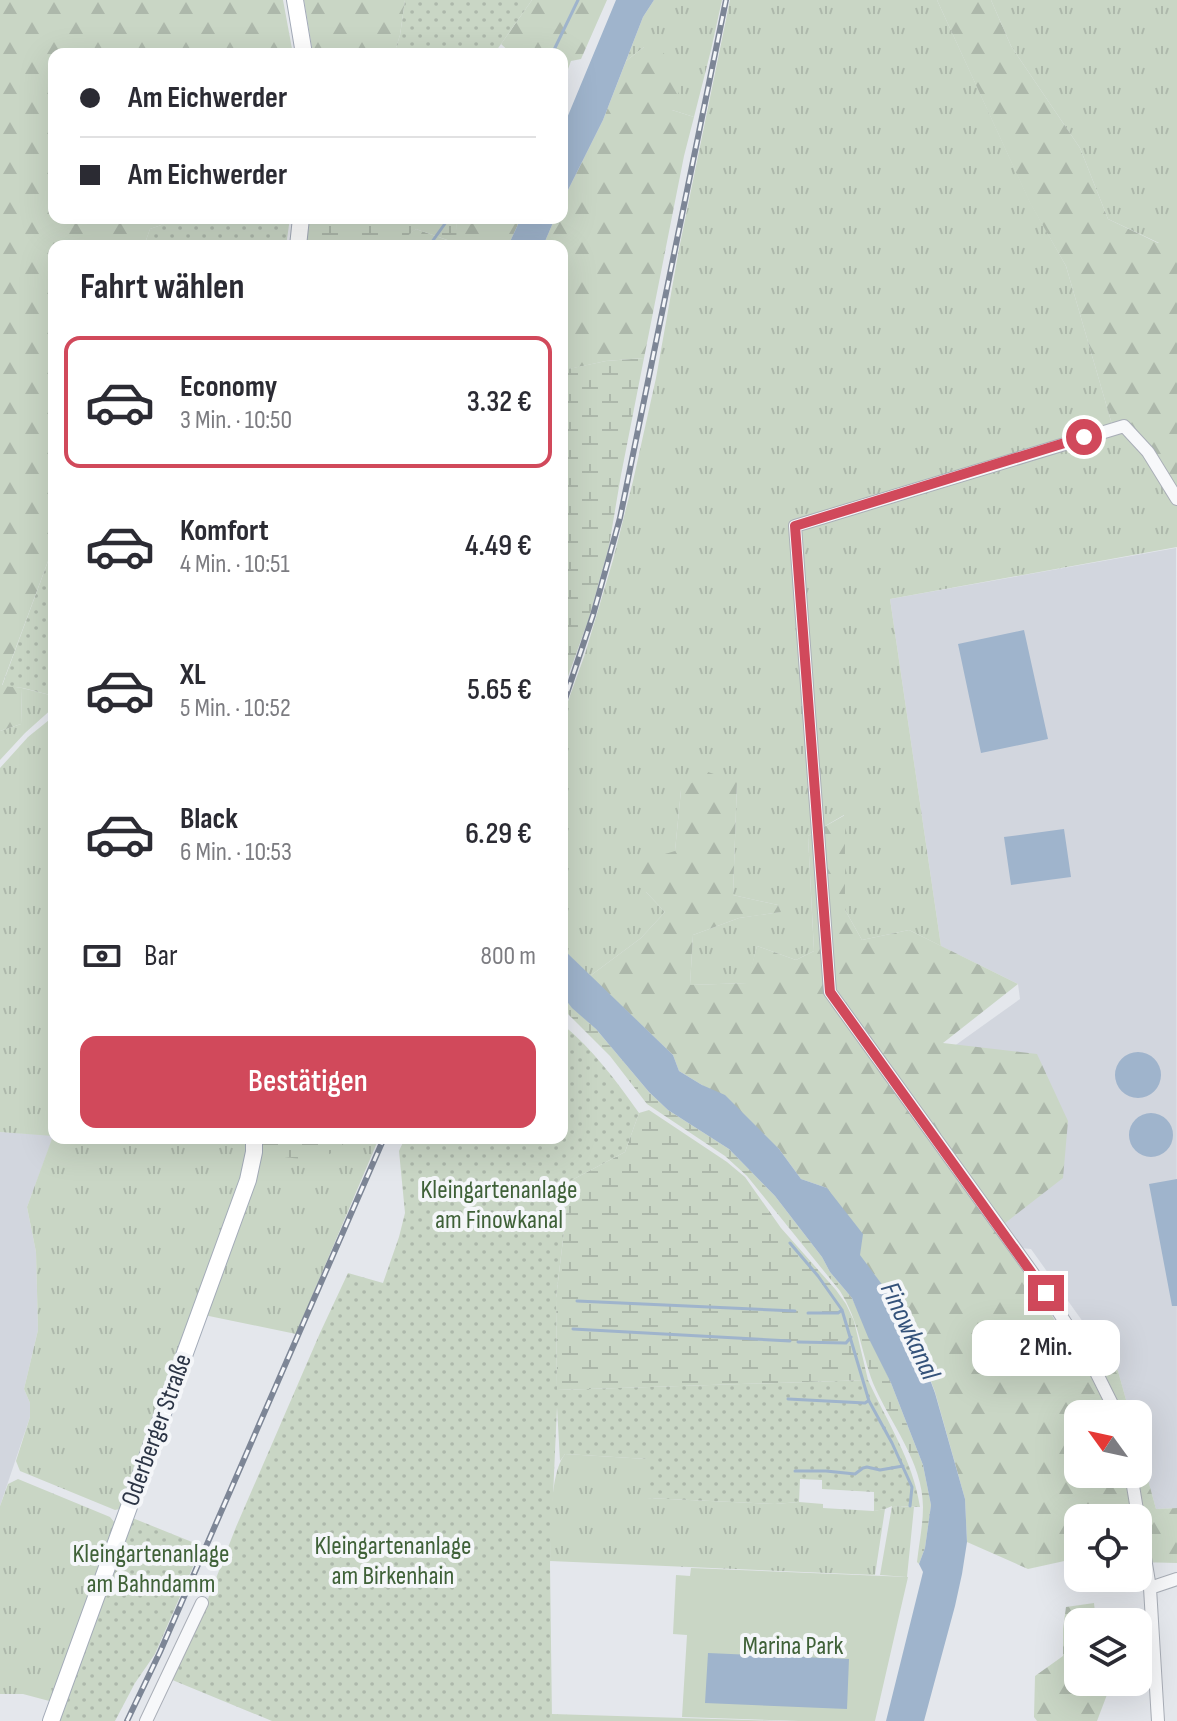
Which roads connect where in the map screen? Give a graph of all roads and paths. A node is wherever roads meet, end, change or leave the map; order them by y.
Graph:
1 (295, 0) edge
2 (303, 48) edge
3 (1177, 499) edge
4 (254, 1144) edge
5 (1110, 1400) edge
6 (1177, 1579) edge
7 (1152, 1587) edge
8 (1150, 1592) edge
9 (202, 1603) dead end
10 (51, 1721) edge
11 (146, 1721) edge
12 (1158, 1721) edge

1 - 2 main road
3 - 5 street
4 - 10 main road, Oderberger Straße
6 - 7 street
8 - 12 street
9 - 11 street

